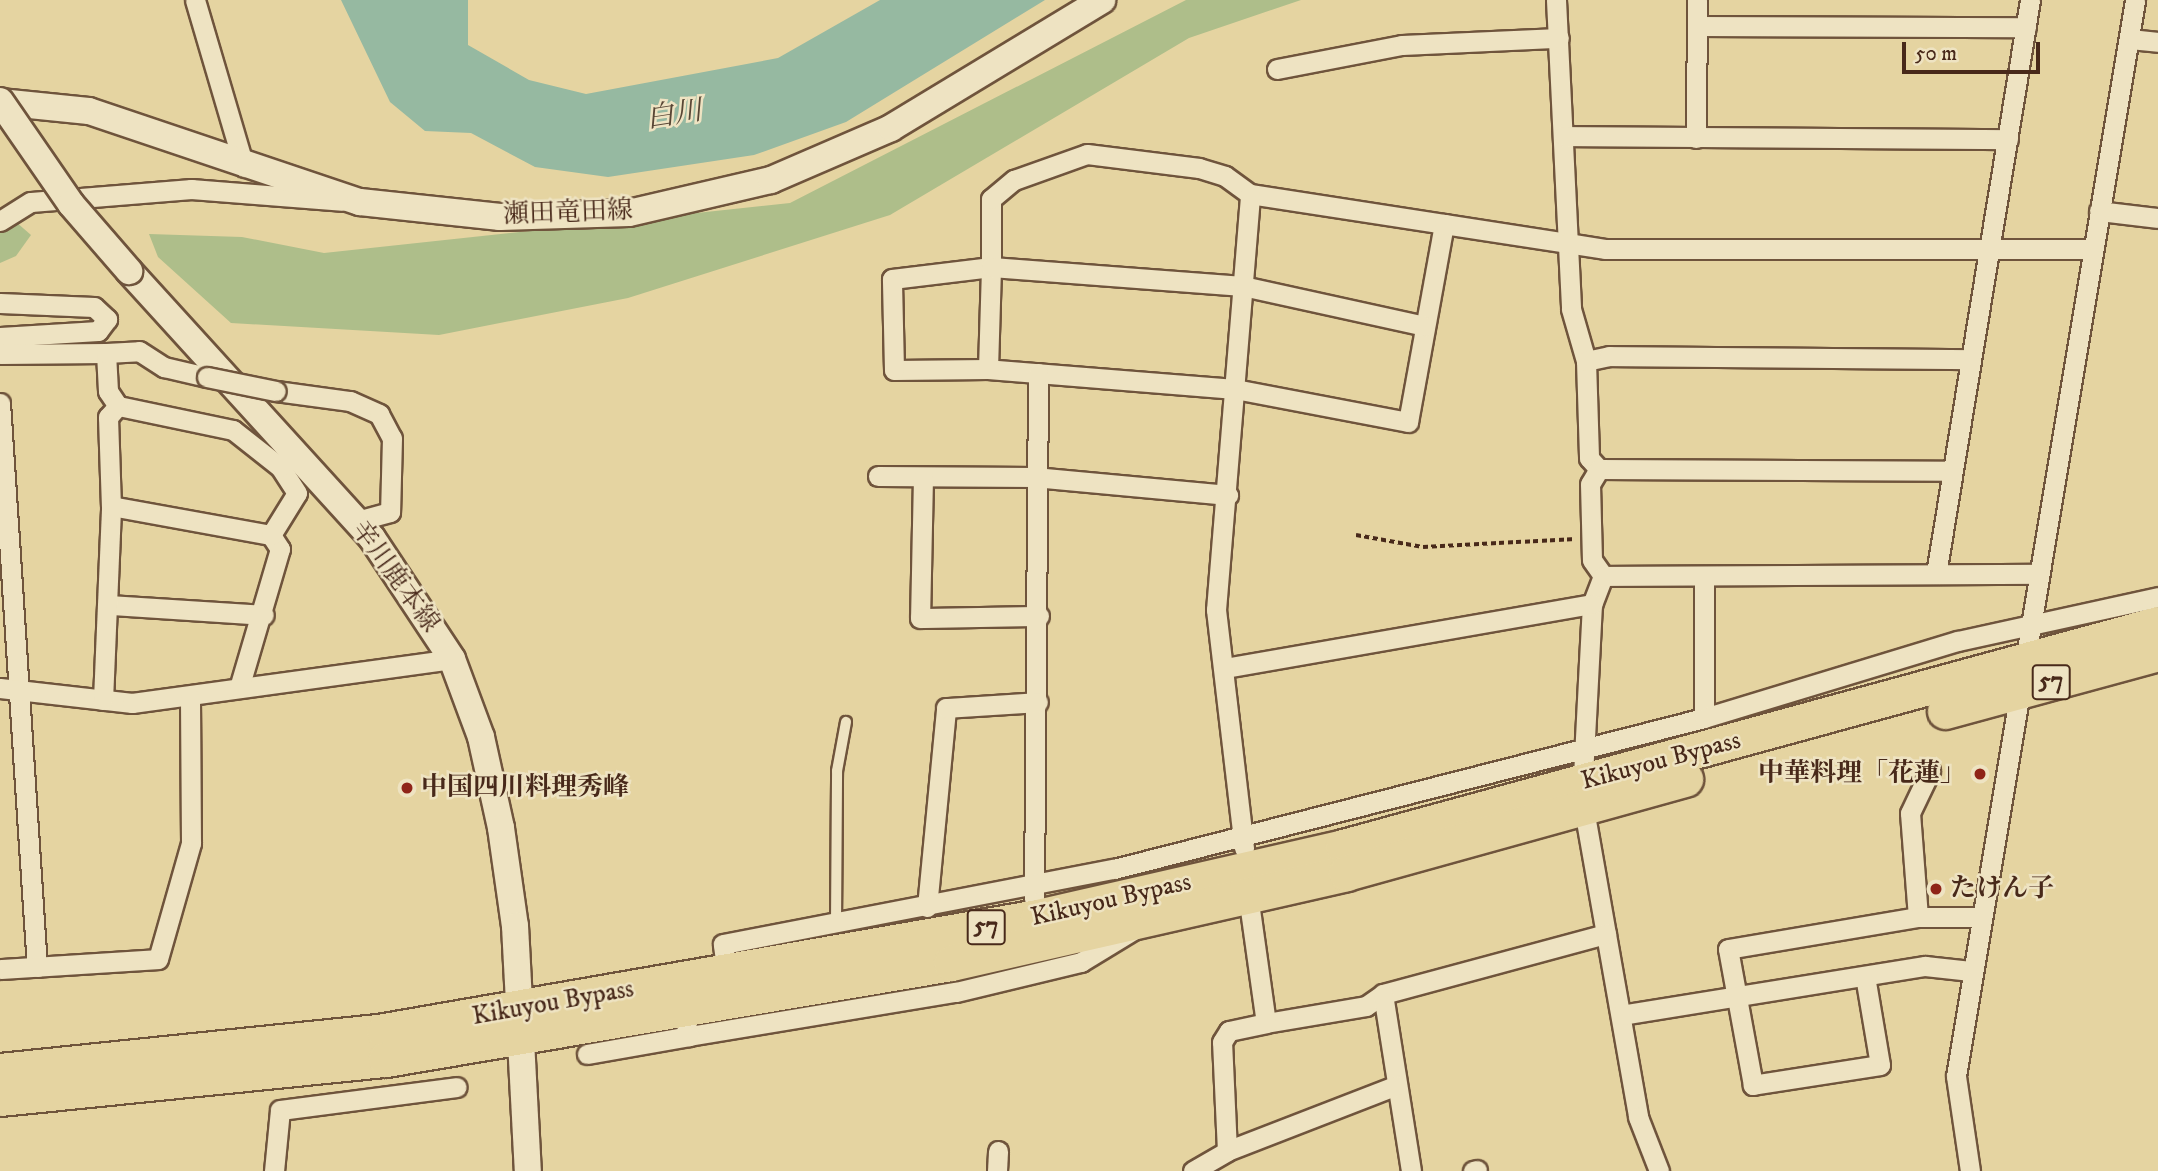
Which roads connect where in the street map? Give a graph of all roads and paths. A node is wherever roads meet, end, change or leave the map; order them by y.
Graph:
1 (195, 0) edge
2 (1102, 0) edge
3 (1556, 0) edge
4 (1697, 0) edge
5 (2031, 0) edge
6 (2135, 0) edge
7 (1697, 26) junction
8 (2026, 27) junction
9 (1559, 38) junction
10 (2130, 39) junction
11 (2158, 42) edge
12 (1276, 69) dead end
13 (0, 101) edge
14 (1564, 136) junction
15 (1696, 138) junction
16 (2008, 139) junction
17 (244, 167) junction
18 (1250, 194) junction
19 (360, 202) junction
20 (2099, 211) junction
21 (2158, 218) edge
22 (0, 221) edge
23 (1444, 224) junction
24 (1567, 243) junction
25 (1986, 246) junction
26 (2093, 249) junction
27 (991, 267) junction
28 (1243, 286) junction
29 (0, 303) edge
30 (1425, 326) junction
31 (0, 337) edge
32 (106, 353) junction
33 (0, 354) edge
34 (1969, 359) junction
35 (1587, 361) junction
36 (988, 369) junction
37 (1038, 373) junction
38 (1235, 389) junction
39 (0, 403) edge
40 (118, 406) junction
41 (1599, 469) junction
42 (1951, 471) junction
43 (878, 476) dead end
44 (923, 477) junction
45 (1034, 477) junction
46 (1228, 495) junction
47 (111, 506) junction
48 (356, 521) junction
49 (271, 535) junction
50 (1356, 536) dead end
51 (1592, 538) junction
52 (1936, 573) junction
53 (2039, 574) junction
54 (1603, 576) junction
55 (1704, 576) junction
56 (2158, 597) edge
57 (1592, 604) junction
58 (110, 605) junction
59 (264, 615) junction
60 (1039, 616) junction
61 (2028, 628) junction
62 (2157, 646) edge
63 (452, 659) junction
64 (1225, 668) junction
65 (2019, 677) junction
66 (239, 688) junction
67 (10, 690) edge
68 (190, 698) junction
69 (103, 700) junction
70 (1038, 702) junction
71 (1704, 718) junction
72 (846, 722) dead end
73 (1582, 744) junction
74 (1930, 771) dead end
75 (1583, 794) junction
76 (1245, 867) junction
77 (1034, 902) junction
78 (927, 907) junction
79 (1918, 917) junction
80 (1982, 917) junction
81 (836, 925) junction
82 (1606, 934) junction
83 (37, 967) junction
84 (0, 969) edge
85 (1971, 971) junction
86 (727, 974) junction
87 (1866, 976) junction
88 (1383, 994) junction
89 (1736, 1001) junction
90 (1621, 1015) junction
91 (519, 1023) junction
92 (686, 1023) junction
93 (1266, 1023) junction
94 (587, 1054) dead end
95 (0, 1071) edge
96 (1397, 1085) junction
97 (457, 1087) dead end
98 (0, 1098) edge
99 (1227, 1151) junction
100 (274, 1171) edge
101 (528, 1171) edge
102 (1193, 1171) edge
103 (1411, 1171) edge
104 (1659, 1171) edge
105 (1970, 1171) edge

1 - 17 street
2 - 19 main road, 瀬田竜田線
3 - 9 street
4 - 7 street
5 - 8 street
6 - 10 street
7 - 8 street
7 - 15 street
8 - 16 street
9 - 12 street
9 - 14 street
10 - 11 street
10 - 20 street
13 - 17 main road, 瀬田竜田線
13 - 48 main road, 辛川鹿本線, bridge
14 - 15 street
14 - 24 street
15 - 16 street
16 - 25 street
17 - 19 main road, 瀬田竜田線
18 - 23 street
18 - 27 street
18 - 28 street
19 - 22 street
20 - 21 street
20 - 26 street
23 - 24 street
23 - 30 street
24 - 25 street
24 - 35 street
25 - 26 street
25 - 34 street
26 - 53 street
27 - 28 street
27 - 36 street
27 - 36 street
28 - 30 street
28 - 38 street
29 - 31 street
30 - 38 street
32 - 33 street
32 - 40 street
32 - 48 street, bridge
34 - 35 street
34 - 42 street
35 - 41 street
36 - 37 street
37 - 38 street
37 - 45 street
38 - 46 street
39 - 67 street
40 - 47 street
40 - 49 street
41 - 42 street
41 - 51 street
42 - 52 street
43 - 44 street
44 - 45 street
44 - 60 street
45 - 46 street
45 - 60 street
46 - 64 street
47 - 49 street
47 - 58 street
48 - 63 main road, 辛川鹿本線
49 - 59 street
50 - 51 path
51 - 54 street
52 - 53 street
52 - 55 street
53 - 61 street
54 - 55 street
54 - 57 street
55 - 71 street
56 - 61 street
57 - 64 street
57 - 73 street
58 - 59 street
58 - 69 street
59 - 66 street
60 - 70 street
61 - 65 street
61 - 71 street
62 - 65 highway, Kikuyou Bypass / 57
63 - 66 street
63 - 91 main road, 辛川鹿本線
64 - 76 street
65 - 75 highway, Kikuyou Bypass / 57
65 - 80 street
66 - 68 street
67 - 69 street
67 - 83 street
68 - 69 street
68 - 83 street
70 - 77 street
70 - 78 street
71 - 73 street
72 - 81 lane
73 - 75 street
73 - 76 street
74 - 79 street
75 - 76 highway, Kikuyou Bypass / 57
75 - 82 street
76 - 77 highway, Kikuyou Bypass / 57
76 - 92 highway, Kikuyou Bypass / 57
76 - 93 street
77 - 78 street
77 - 86 highway, Kikuyou Bypass / 57
78 - 81 street
79 - 80 street
79 - 89 street
80 - 85 street
81 - 86 street
82 - 88 street
82 - 90 street
83 - 84 street
85 - 87 street
85 - 105 street
86 - 91 highway, Kikuyou Bypass / 57
87 - 89 street
87 - 89 street
88 - 93 street
88 - 96 street
89 - 90 street
90 - 104 street
91 - 92 highway, Kikuyou Bypass / 57
91 - 95 highway, Kikuyou Bypass / 57
91 - 98 highway, Kikuyou Bypass / 57
91 - 101 main road, 辛川鹿本線
92 - 94 street
93 - 99 street
96 - 99 street
96 - 103 street
97 - 100 street
99 - 102 street

